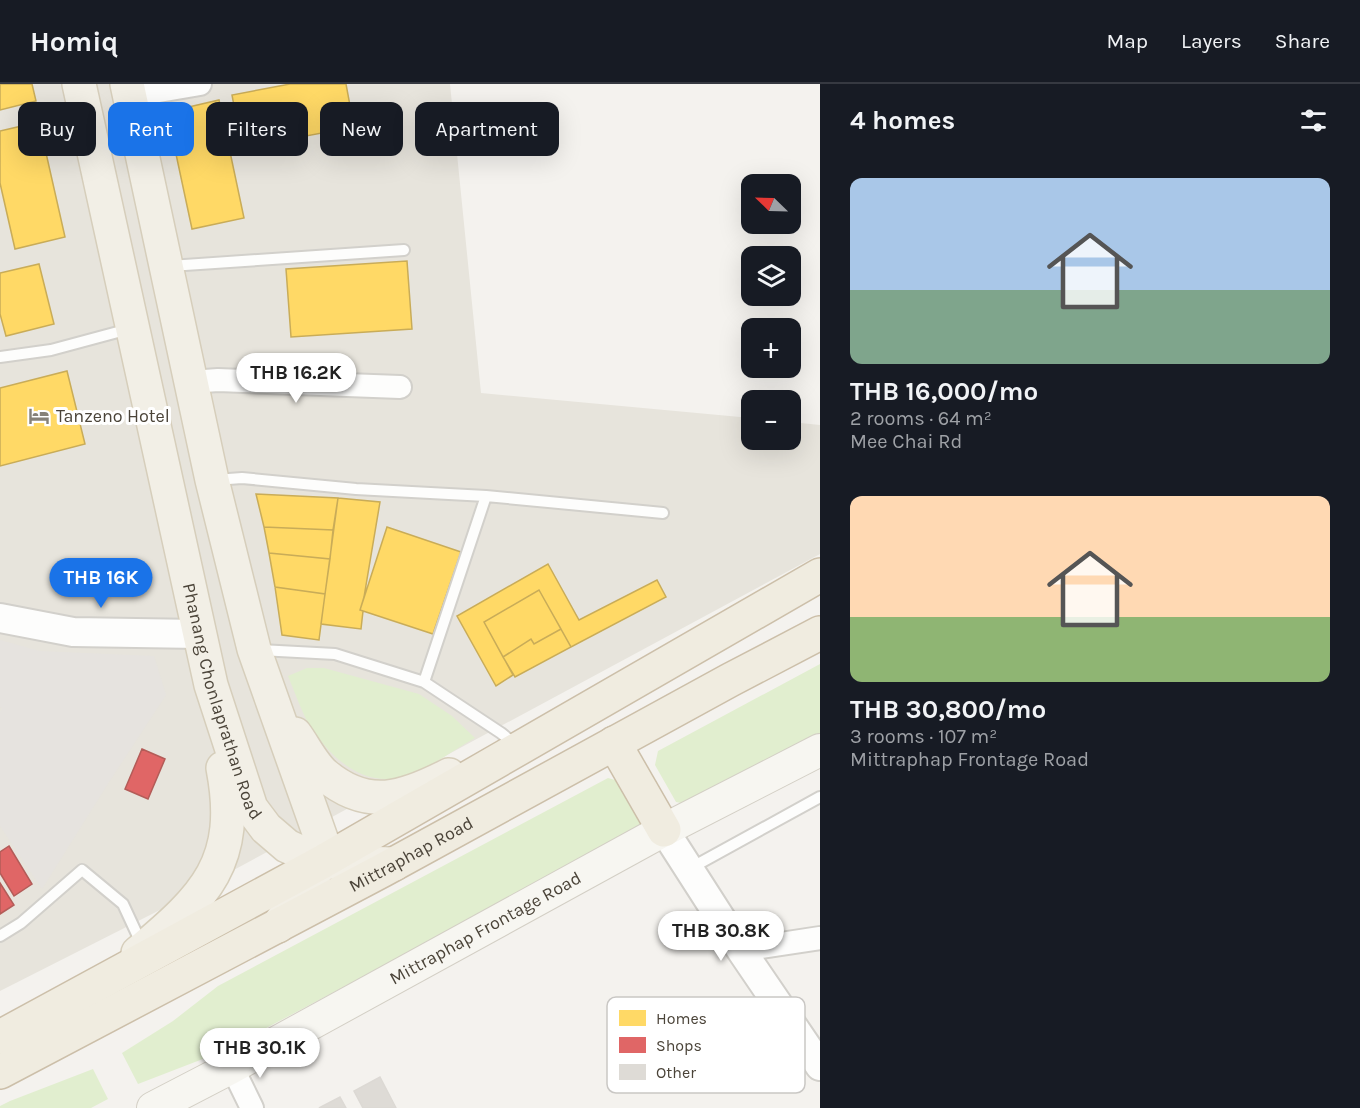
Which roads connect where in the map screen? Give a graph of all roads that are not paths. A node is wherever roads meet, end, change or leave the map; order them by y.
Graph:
1 (79, 84) edge
2 (200, 84) edge
3 (128, 90) edge
4 (404, 250) dead end
5 (166, 266) junction
6 (132, 328) junction
7 (0, 357) edge
8 (191, 382) junction
9 (400, 387) dead end
10 (212, 480) junction
11 (486, 496) junction
12 (663, 513) dead end
13 (820, 575) edge
14 (0, 618) edge
15 (820, 633) edge
16 (199, 634) junction
17 (254, 650) junction
18 (424, 682) junction
19 (211, 685) junction
20 (270, 698) junction
21 (614, 743) junction
22 (519, 748) junction
23 (820, 750) edge
24 (820, 797) edge
25 (664, 830) junction
26 (322, 862) junction
27 (394, 864) junction
28 (688, 869) junction
29 (278, 926) junction
30 (0, 936) edge
31 (820, 938) edge
32 (143, 948) junction
33 (741, 950) junction
34 (104, 980) junction
35 (773, 997) edge
36 (0, 1037) edge
37 (805, 1044) edge
38 (820, 1066) edge
39 (232, 1067) junction
40 (0, 1072) edge
41 (247, 1106) edge
42 (153, 1108) edge

1 - 6 main road, Phanang Chonlaprathan Road
2 - 3 street
3 - 5 main road
4 - 5 lane
5 - 8 main road
6 - 7 lane
6 - 16 main road, Phanang Chonlaprathan Road
8 - 9 street
8 - 10 main road
10 - 11 lane
10 - 17 main road
11 - 12 lane
11 - 18 lane
13 - 22 highway
14 - 16 street
15 - 21 highway, Mittraphap Road
16 - 19 main road, Phanang Chonlaprathan Road
17 - 18 lane
17 - 20 main road
18 - 22 lane
19 - 26 main road, Phanang Chonlaprathan Road
19 - 32 main road
20 - 22 main road
20 - 26 main road
21 - 25 highway
21 - 27 highway, Mittraphap Road
22 - 26 highway
23 - 25 main road, Mittraphap Frontage Road
24 - 28 lane
25 - 28 street
25 - 39 main road, Mittraphap Frontage Road
26 - 27 main road, Phanang Chonlaprathan Road
26 - 29 main road
26 - 34 highway
27 - 29 highway, Mittraphap Road
28 - 33 street
29 - 40 highway, Mittraphap Road
30 - 32 lane
31 - 33 street
32 - 34 main road
33 - 35 street
34 - 36 highway
37 - 38 street
39 - 41 street
39 - 42 main road, Mittraphap Frontage Road

